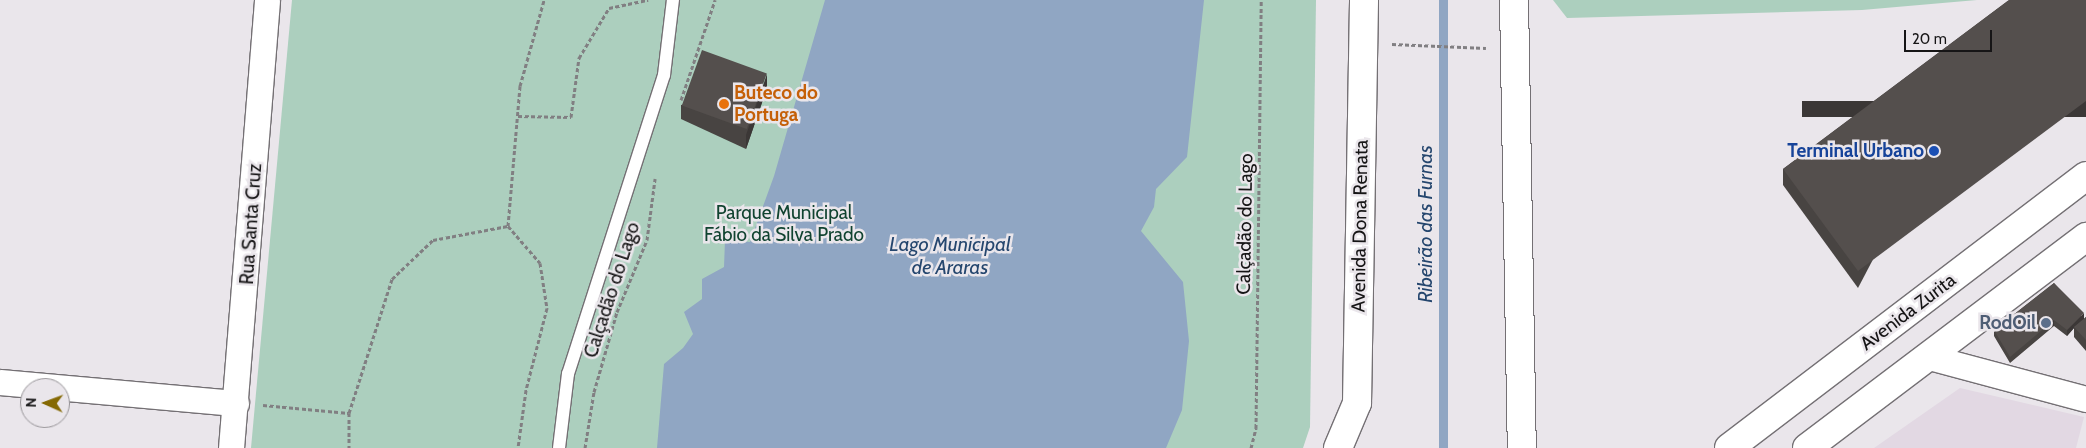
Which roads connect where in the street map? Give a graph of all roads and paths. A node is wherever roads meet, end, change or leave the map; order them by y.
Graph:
1 (267, 0) edge
2 (544, 0) edge
3 (648, 0) edge
4 (673, 0) edge
5 (715, 0) edge
6 (1261, 0) edge
7 (1364, 0) edge
8 (1514, 0) edge
9 (1410, 45) dead end
10 (1482, 48) dead end
11 (677, 109) dead end
12 (518, 116) junction
13 (656, 175) dead end
14 (2086, 176) edge
15 (508, 226) junction
16 (2086, 237) edge
17 (1929, 357) junction
18 (0, 382) edge
19 (2086, 399) edge
20 (236, 403) junction
21 (349, 412) junction
22 (232, 448) edge
23 (349, 448) edge
24 (518, 448) edge
25 (558, 448) edge
26 (585, 448) edge
27 (1251, 448) edge
28 (1338, 448) edge
29 (1522, 448) edge
30 (1729, 448) edge
31 (1807, 448) edge

1 - 20 street, Rua Santa Cruz
2 - 12 path
3 - 12 path
4 - 25 lane
5 - 11 path
6 - 27 path, Calçadão do Lago
7 - 28 main road, Avenida Dona Renata
8 - 29 main road
9 - 10 path
12 - 15 path
13 - 26 path, Calçadão do Lago
14 - 30 main road, Avenida Zurita
15 - 21 path
15 - 24 path
16 - 17 main road
17 - 19 street
17 - 31 main road
18 - 20 street
20 - 21 path
20 - 22 street, Rua Santa Cruz
21 - 23 path

